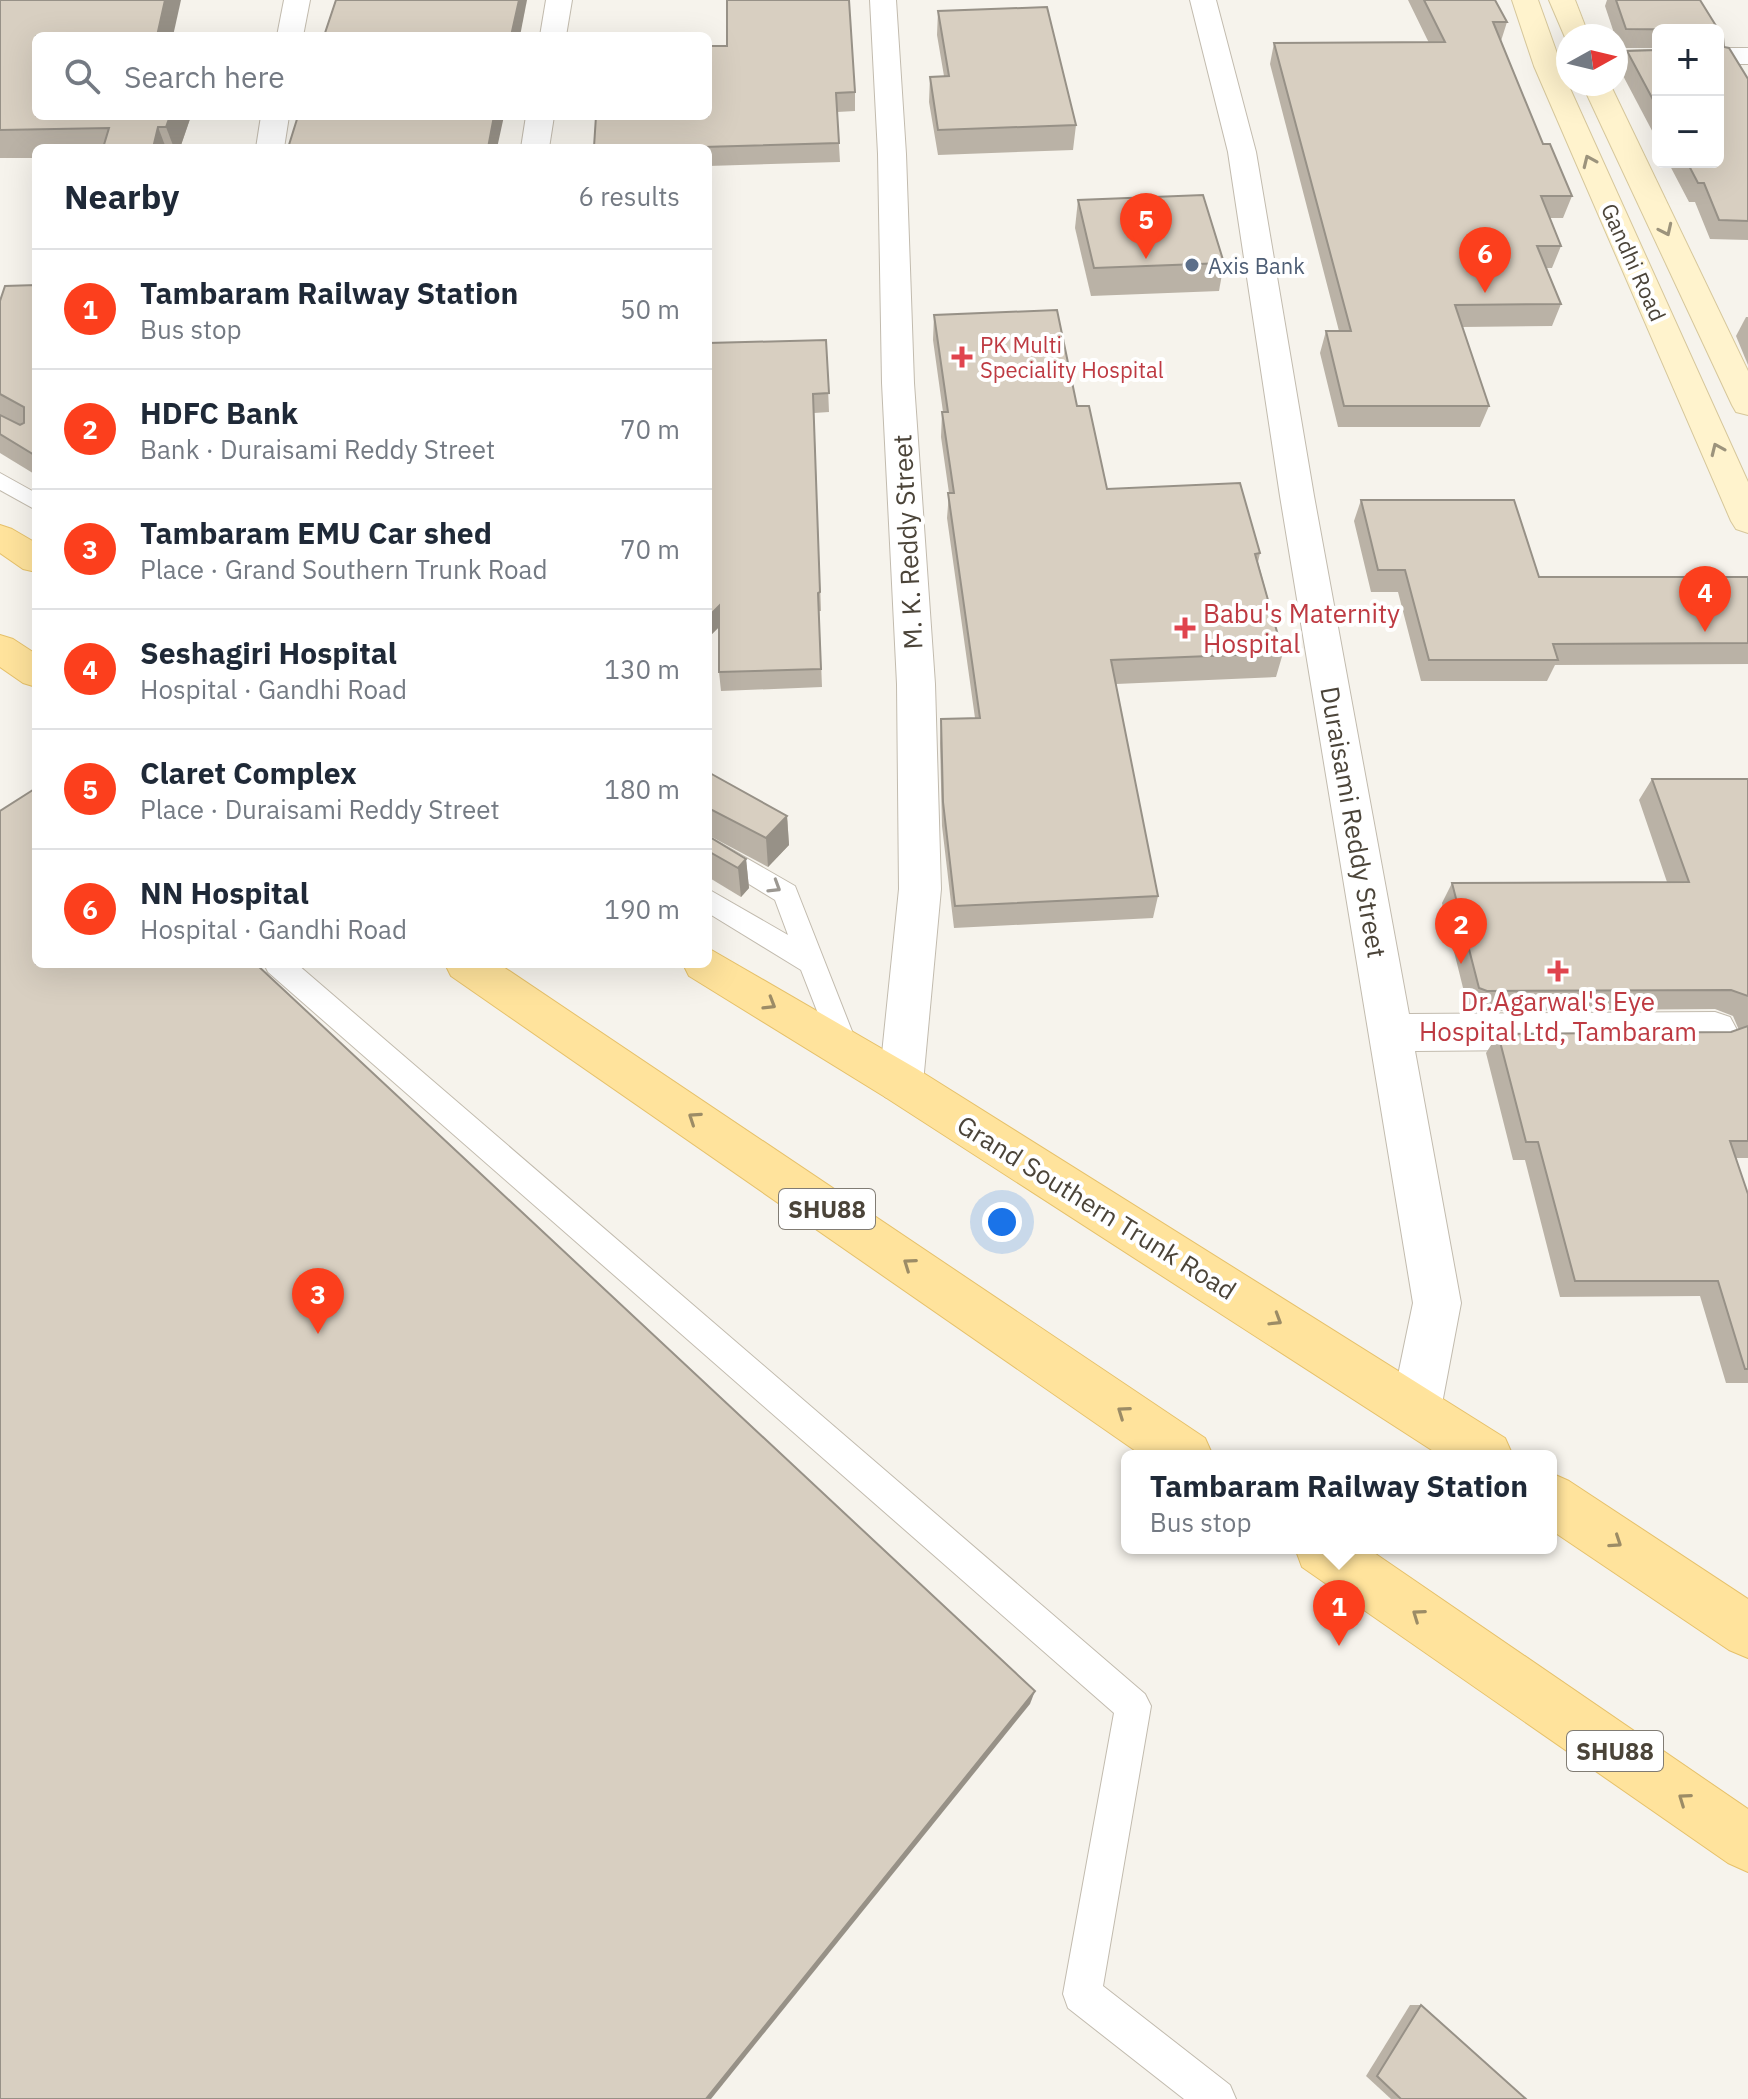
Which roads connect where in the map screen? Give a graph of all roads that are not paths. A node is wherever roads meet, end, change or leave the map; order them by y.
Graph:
1 (297, 0) edge
2 (559, 0) edge
3 (883, 0) edge
4 (1203, 0) edge
5 (1525, 0) edge
6 (1562, 0) edge
7 (1571, 24) edge
8 (291, 32) edge
9 (554, 32) edge
10 (1724, 56) edge
11 (1748, 56) edge
12 (1652, 58) edge
13 (1628, 59) edge
14 (1602, 96) edge
15 (274, 120) edge
16 (539, 120) edge
17 (271, 144) edge
18 (536, 144) edge
19 (1748, 405) edge
20 (0, 480) edge
21 (32, 500) edge
22 (1748, 521) edge
23 (0, 537) edge
24 (32, 557) edge
25 (0, 648) edge
26 (32, 670) edge
27 (712, 848) edge
28 (712, 902) edge
29 (813, 963) junction
30 (283, 968) edge
31 (472, 968) edge
32 (711, 968) edge
33 (1715, 1030) edge
34 (1391, 1033) junction
35 (845, 1049) junction
36 (901, 1083) junction
37 (1416, 1409) junction
38 (1178, 1450) edge
39 (1478, 1450) edge
40 (1557, 1503) edge
41 (1330, 1554) edge
42 (1748, 1631) edge
43 (1748, 1843) edge
44 (1216, 2099) edge

1 - 8 street
2 - 9 street
3 - 36 street, M. K. Reddy Street
4 - 34 street, Duraisami Reddy Street
22 -> 5 main road, Gandhi Road
6 - 7 main road
10 - 11 street
12 - 13 street
14 -> 19 main road, Gandhi Road
15 - 17 street
16 - 18 street
20 - 21 lane
23 - 24 main road
25 - 26 main road
27 -> 29 lane
28 - 29 lane
29 - 35 lane
30 - 44 lane
38 -> 31 main road, SHU88
32 -> 35 main road, Grand Southern Trunk Road
33 - 34 street
34 - 37 street, Duraisami Reddy Street
35 - 36 main road, Grand Southern Trunk Road
36 -> 37 main road, Grand Southern Trunk Road
37 - 39 main road, Grand Southern Trunk Road
40 -> 42 main road
43 -> 41 main road, SHU88

